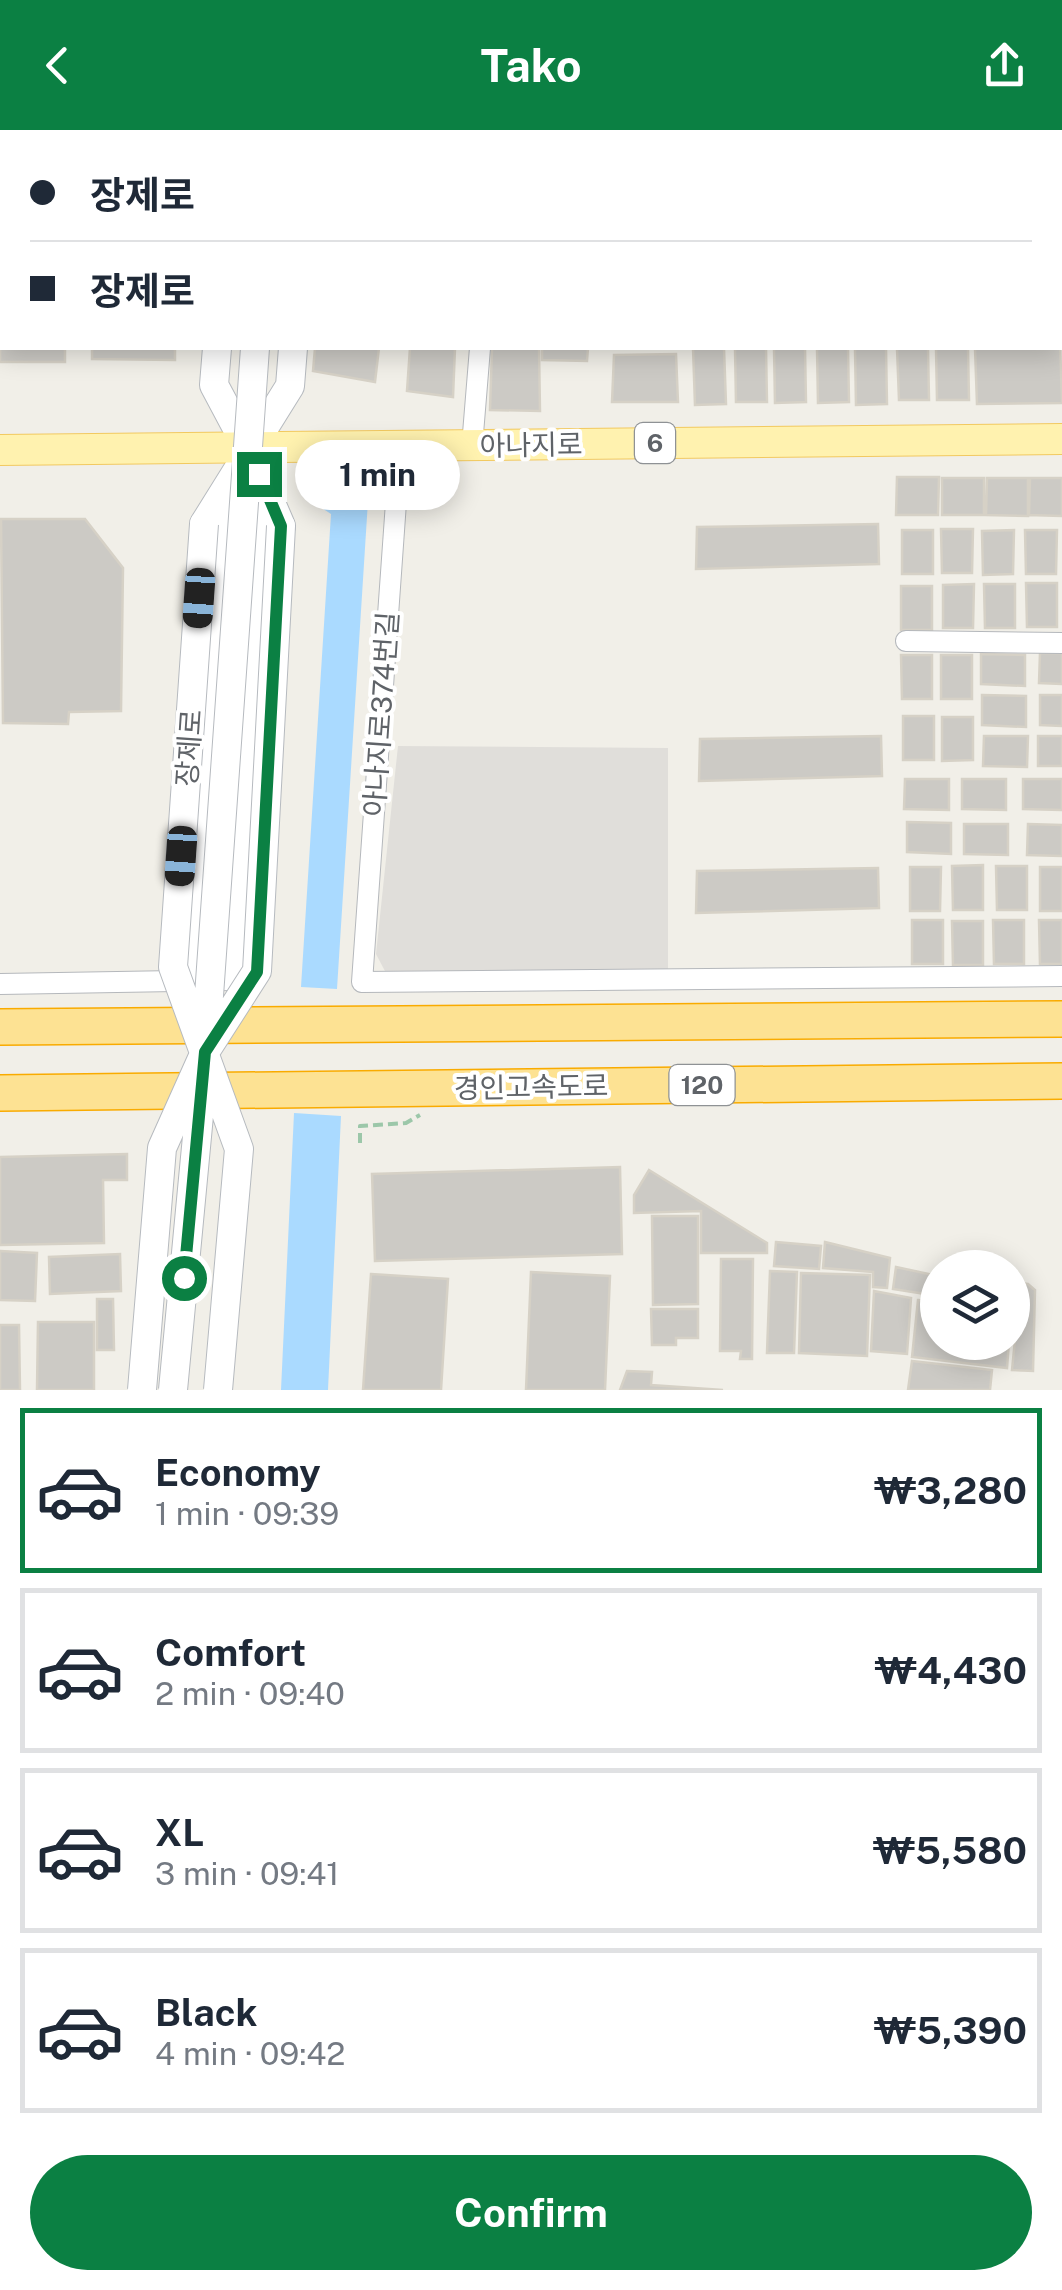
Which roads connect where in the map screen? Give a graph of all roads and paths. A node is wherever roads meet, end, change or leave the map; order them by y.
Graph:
1 (216, 350) edge
2 (255, 350) edge
3 (293, 350) edge
4 (480, 350) edge
5 (1062, 439) edge
6 (400, 446) junction
7 (472, 446) junction
8 (248, 448) junction
9 (0, 450) edge
10 (906, 641) dead end
11 (1062, 642) edge
12 (1062, 976) edge
13 (191, 981) junction
14 (0, 984) edge
15 (1062, 1019) edge
16 (0, 1027) edge
17 (205, 1052) junction
18 (1062, 1081) edge
19 (0, 1093) edge
20 (422, 1112) dead end
21 (360, 1143) dead end
22 (142, 1390) edge
23 (174, 1390) edge
24 (218, 1390) edge

1 - 8 main road, 장제로
2 - 17 main road, 장제로, bridge
3 - 8 main road, 장제로
4 - 7 street
5 - 7 main road, 아나지로 / 6
6 - 7 main road, 아나지로 / 6
6 - 8 main road, 아나지로 / 6
6 - 12 street, 아나지로374번길
8 - 9 main road, 아나지로 / 6
8 - 13 street
8 - 13 street
8 - 17 main road, 장제로, bridge
8 - 17 main road, 장제로, bridge
10 - 11 street
13 - 14 street
15 - 16 highway
17 - 22 main road, 장제로, bridge
17 - 23 main road, 장제로, bridge
17 - 24 main road, 장제로, bridge
18 - 19 highway, 경인고속도로 / 120
20 - 21 path

